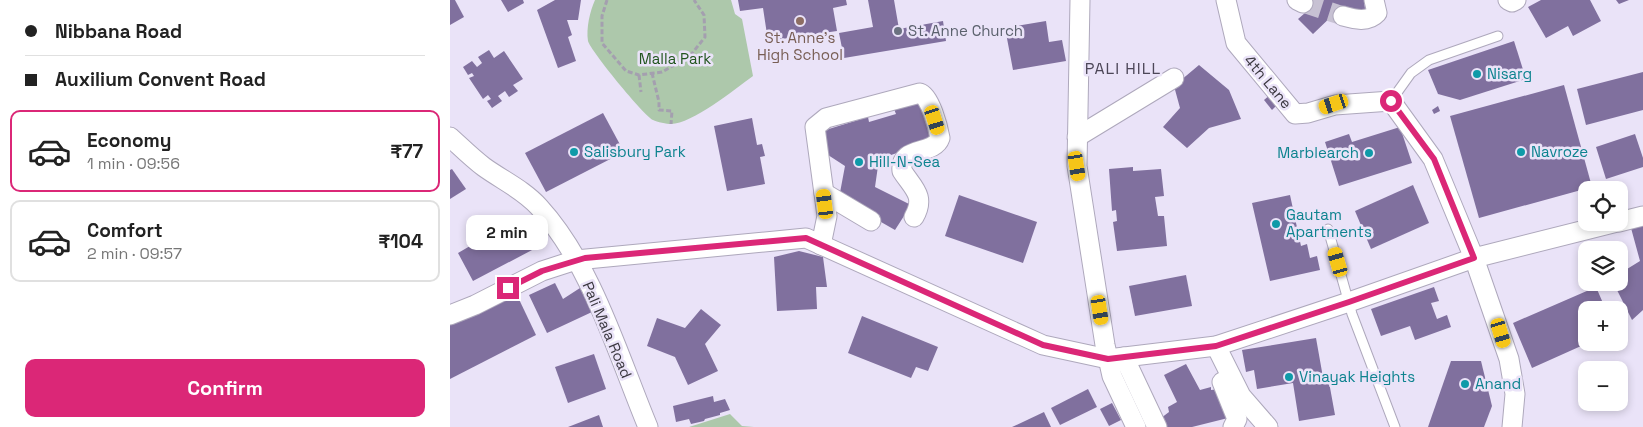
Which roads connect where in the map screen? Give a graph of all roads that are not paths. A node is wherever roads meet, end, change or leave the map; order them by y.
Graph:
1 (1080, 0) edge
2 (1226, 0) edge
3 (1374, 0) edge
4 (1508, 0) edge
5 (1516, 0) edge
6 (1343, 16) tunnel mouth
7 (1498, 36) dead end
8 (1174, 78) dead end
9 (1391, 101) junction
10 (450, 137) edge
11 (1077, 137) junction
12 (824, 193) junction
13 (1643, 216) edge
14 (914, 217) dead end
15 (1628, 220) edge
16 (871, 221) dead end
17 (1328, 229) dead end
18 (1582, 231) edge
19 (821, 245) junction
20 (1474, 258) junction
21 (576, 260) junction
22 (1349, 302) junction
23 (450, 315) edge
24 (1212, 347) junction
25 (1116, 358) junction
26 (648, 427) edge
27 (1136, 427) edge
28 (1157, 427) edge
29 (1233, 427) edge
30 (1268, 427) edge
31 (1395, 427) edge
32 (1512, 427) edge

1 - 11 street
2 - 9 street, 4th Lane
3 - 6 street
4 - 5 street
7 - 9 lane
8 - 11 street
9 - 20 street
10 - 21 street, Pali Mala Road
11 - 25 street
12 - 14 street
12 - 16 street
12 - 19 street
13 - 15 street
17 - 22 lane
18 - 20 street
19 - 21 street
19 - 25 street
20 - 22 street
20 - 32 street
21 - 23 street
21 - 26 street, Pali Mala Road
22 - 24 street
22 - 31 lane
24 - 25 street
24 - 29 street
24 - 30 street
25 - 27 street
25 - 28 street

